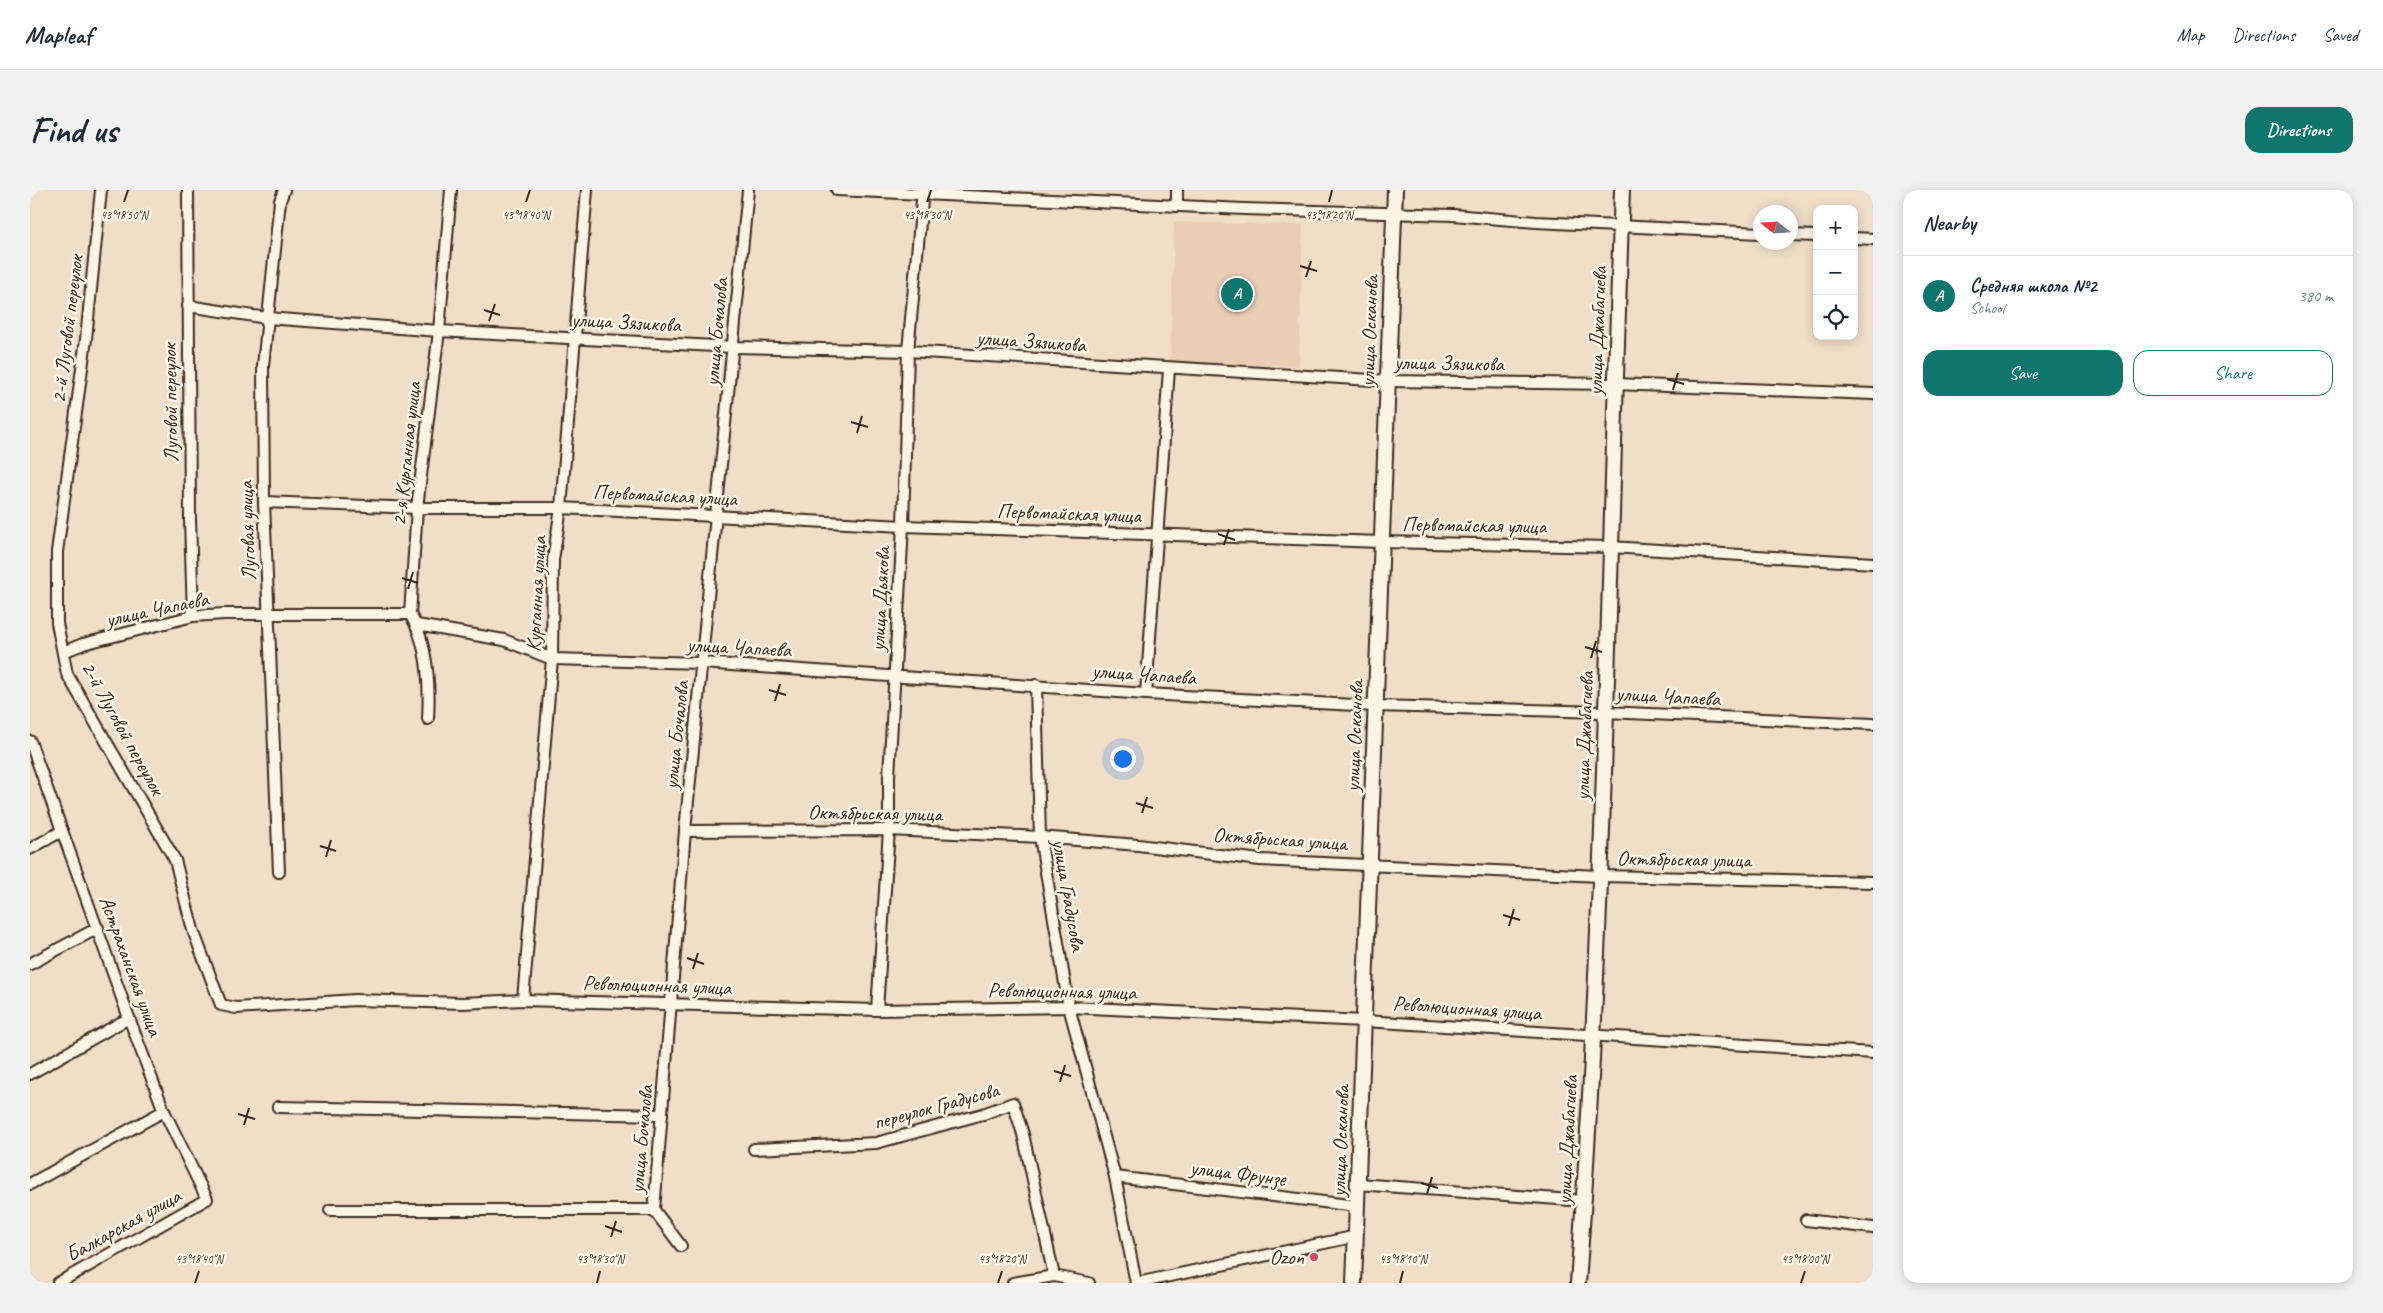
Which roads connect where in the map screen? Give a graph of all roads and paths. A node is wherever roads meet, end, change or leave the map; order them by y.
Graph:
1 (102, 190) edge
2 (188, 190) edge
3 (284, 190) edge
4 (451, 190) edge
5 (587, 190) edge
6 (748, 190) edge
7 (837, 190) edge
8 (1177, 190) edge
9 (1395, 190) edge
10 (1622, 190) edge
11 (923, 192) edge
12 (1177, 206) junction
13 (1394, 213) junction
14 (1620, 225) junction
15 (1753, 233) edge
16 (1798, 235) edge
17 (1813, 236) edge
18 (1858, 238) edge
19 (1873, 239) edge
20 (188, 306) junction
21 (267, 318) junction
22 (439, 331) junction
23 (575, 338) junction
24 (734, 347) junction
25 (908, 351) junction
26 (1169, 369) junction
27 (1388, 381) junction
28 (1615, 384) junction
29 (1873, 394) edge
30 (264, 502) junction
31 (417, 508) junction
32 (561, 508) junction
33 (717, 517) junction
34 (904, 526) junction
35 (1156, 535) junction
36 (1382, 542) junction
37 (1610, 547) junction
38 (1873, 563) edge
39 (269, 614) junction
40 (410, 614) junction
41 (192, 616) junction
42 (417, 625) junction
43 (63, 652) junction
44 (552, 659) junction
45 (702, 663) junction
46 (895, 676) junction
47 (1036, 685) junction
48 (1146, 694) junction
49 (1376, 706) junction
50 (1605, 712) junction
51 (428, 719) dead end
52 (1873, 724) edge
53 (30, 741) edge
54 (888, 830) junction
55 (62, 831) junction
56 (685, 831) junction
57 (1040, 837) junction
58 (30, 849) edge
59 (1370, 864) junction
60 (279, 872) dead end
61 (1600, 876) junction
62 (1873, 882) edge
63 (98, 928) junction
64 (30, 964) edge
65 (523, 1000) junction
66 (671, 1005) junction
67 (249, 1006) joint
68 (1069, 1007) junction
69 (877, 1010) junction
70 (129, 1018) junction
71 (1364, 1021) junction
72 (1593, 1035) junction
73 (1873, 1053) edge
74 (30, 1074) edge
75 (278, 1107) dead end
76 (164, 1111) junction
77 (662, 1115) junction
78 (754, 1149) dead end
79 (1115, 1177) junction
80 (30, 1184) edge
81 (1358, 1184) junction
82 (207, 1199) joint
83 (1584, 1201) junction
84 (1357, 1206) junction
85 (330, 1210) dead end
86 (654, 1210) junction
87 (1806, 1220) dead end
88 (1873, 1228) edge
89 (1357, 1236) junction
90 (681, 1246) dead end
91 (1054, 1276) junction
92 (58, 1283) edge
93 (1013, 1283) edge
94 (1089, 1283) edge
95 (1136, 1283) edge
96 (1354, 1283) edge
97 (1578, 1283) edge

1 - 43 street, 2-й Луговой переулок
2 - 20 street, Луговой переулок
3 - 21 street, Луговая улица
4 - 22 street, 2-я Курганная улица
5 - 23 street, Курганная улица
6 - 24 street, улица Бочалова
7 - 11 street
8 - 12 street
9 - 13 main road, улица Осканова
10 - 14 main road, улица Джабагиева
11 - 12 street
11 - 25 street, улица Дьякова
12 - 13 street
13 - 14 street
13 - 27 main road, улица Осканова
14 - 15 street
14 - 28 main road, улица Джабагиева
16 - 17 street
18 - 19 street
20 - 21 street, улица Зязикова
20 - 41 street, Луговой переулок
21 - 22 street, улица Зязикова
21 - 30 street, Луговая улица
22 - 23 street, улица Зязикова
22 - 31 street, 2-я Курганная улица
23 - 24 street, улица Зязикова
23 - 32 street, Курганная улица
24 - 25 street, улица Зязикова
24 - 33 street, улица Бочалова
25 - 26 street, улица Зязикова
25 - 34 street, улица Дьякова
26 - 27 street, улица Зязикова
26 - 35 street
27 - 28 street, улица Зязикова
27 - 36 main road, улица Осканова
28 - 29 street, улица Зязикова
28 - 37 main road, улица Джабагиева
30 - 31 street, Первомайская улица
30 - 39 street, Луговая улица
31 - 32 street, Первомайская улица
31 - 40 street, 2-я Курганная улица
32 - 33 street, Первомайская улица
32 - 44 street, Курганная улица
33 - 34 street, Первомайская улица
33 - 45 street, улица Бочалова
34 - 35 street, Первомайская улица
34 - 46 street, улица Дьякова
35 - 36 street, Первомайская улица
35 - 48 street
36 - 37 street, Первомайская улица
36 - 49 main road, улица Осканова
37 - 38 street, Первомайская улица
37 - 50 main road, улица Джабагиева
39 - 40 street, улица Чапаева
39 - 41 street, улица Чапаева
39 - 60 street, Луговая улица
40 - 42 street
41 - 43 street, улица Чапаева
42 - 44 street, улица Чапаева
42 - 51 street
43 - 67 street, 2-й Луговой переулок
44 - 45 street, улица Чапаева
44 - 65 street, Курганная улица
45 - 46 street, улица Чапаева
45 - 56 street, улица Бочалова
46 - 47 street, улица Чапаева
46 - 54 street, улица Дьякова
47 - 48 street, улица Чапаева
47 - 57 street, улица Градусова
48 - 49 street, улица Чапаева
49 - 50 street, улица Чапаева
49 - 59 main road, улица Осканова
50 - 52 street, улица Чапаева
50 - 61 main road, улица Джабагиева
53 - 55 street, Астраханская улица
54 - 56 street, Октябрьская улица
54 - 57 street, Октябрьская улица
54 - 69 street, улица Дьякова
55 - 58 street
55 - 63 street, Астраханская улица
56 - 66 street, улица Бочалова
57 - 59 street, Октябрьская улица
57 - 68 street, улица Градусова
59 - 61 street, Октябрьская улица
59 - 71 main road, улица Осканова
61 - 62 street, Октябрьская улица
61 - 72 main road, улица Джабагиева
63 - 64 street
63 - 70 street, Астраханская улица
65 - 66 street, Революционная улица
65 - 67 street, Революционная улица
66 - 69 street, Революционная улица
66 - 77 street, улица Бочалова
68 - 69 street, Революционная улица
68 - 71 street, Революционная улица
68 - 79 street, улица Градусова
70 - 74 street
70 - 76 street, Астраханская улица
71 - 72 street, Революционная улица
71 - 81 main road, улица Осканова
72 - 73 street, Революционная улица
72 - 83 main road, улица Джабагиева
75 - 77 street
76 - 80 street
76 - 82 street, Астраханская улица
77 - 86 street, улица Бочалова
78 - 91 street, переулок Градусова
79 - 84 street, улица Фрунзе
79 - 95 street, улица Градусова
81 - 83 street
81 - 84 main road, улица Осканова
82 - 92 street, Балкарская улица
83 - 97 main road, улица Джабагиева
84 - 89 main road, улица Осканова
85 - 86 street
86 - 90 street, улица Бочалова
87 - 88 street
89 - 95 street
89 - 96 main road, улица Осканова
91 - 93 street
91 - 94 street

